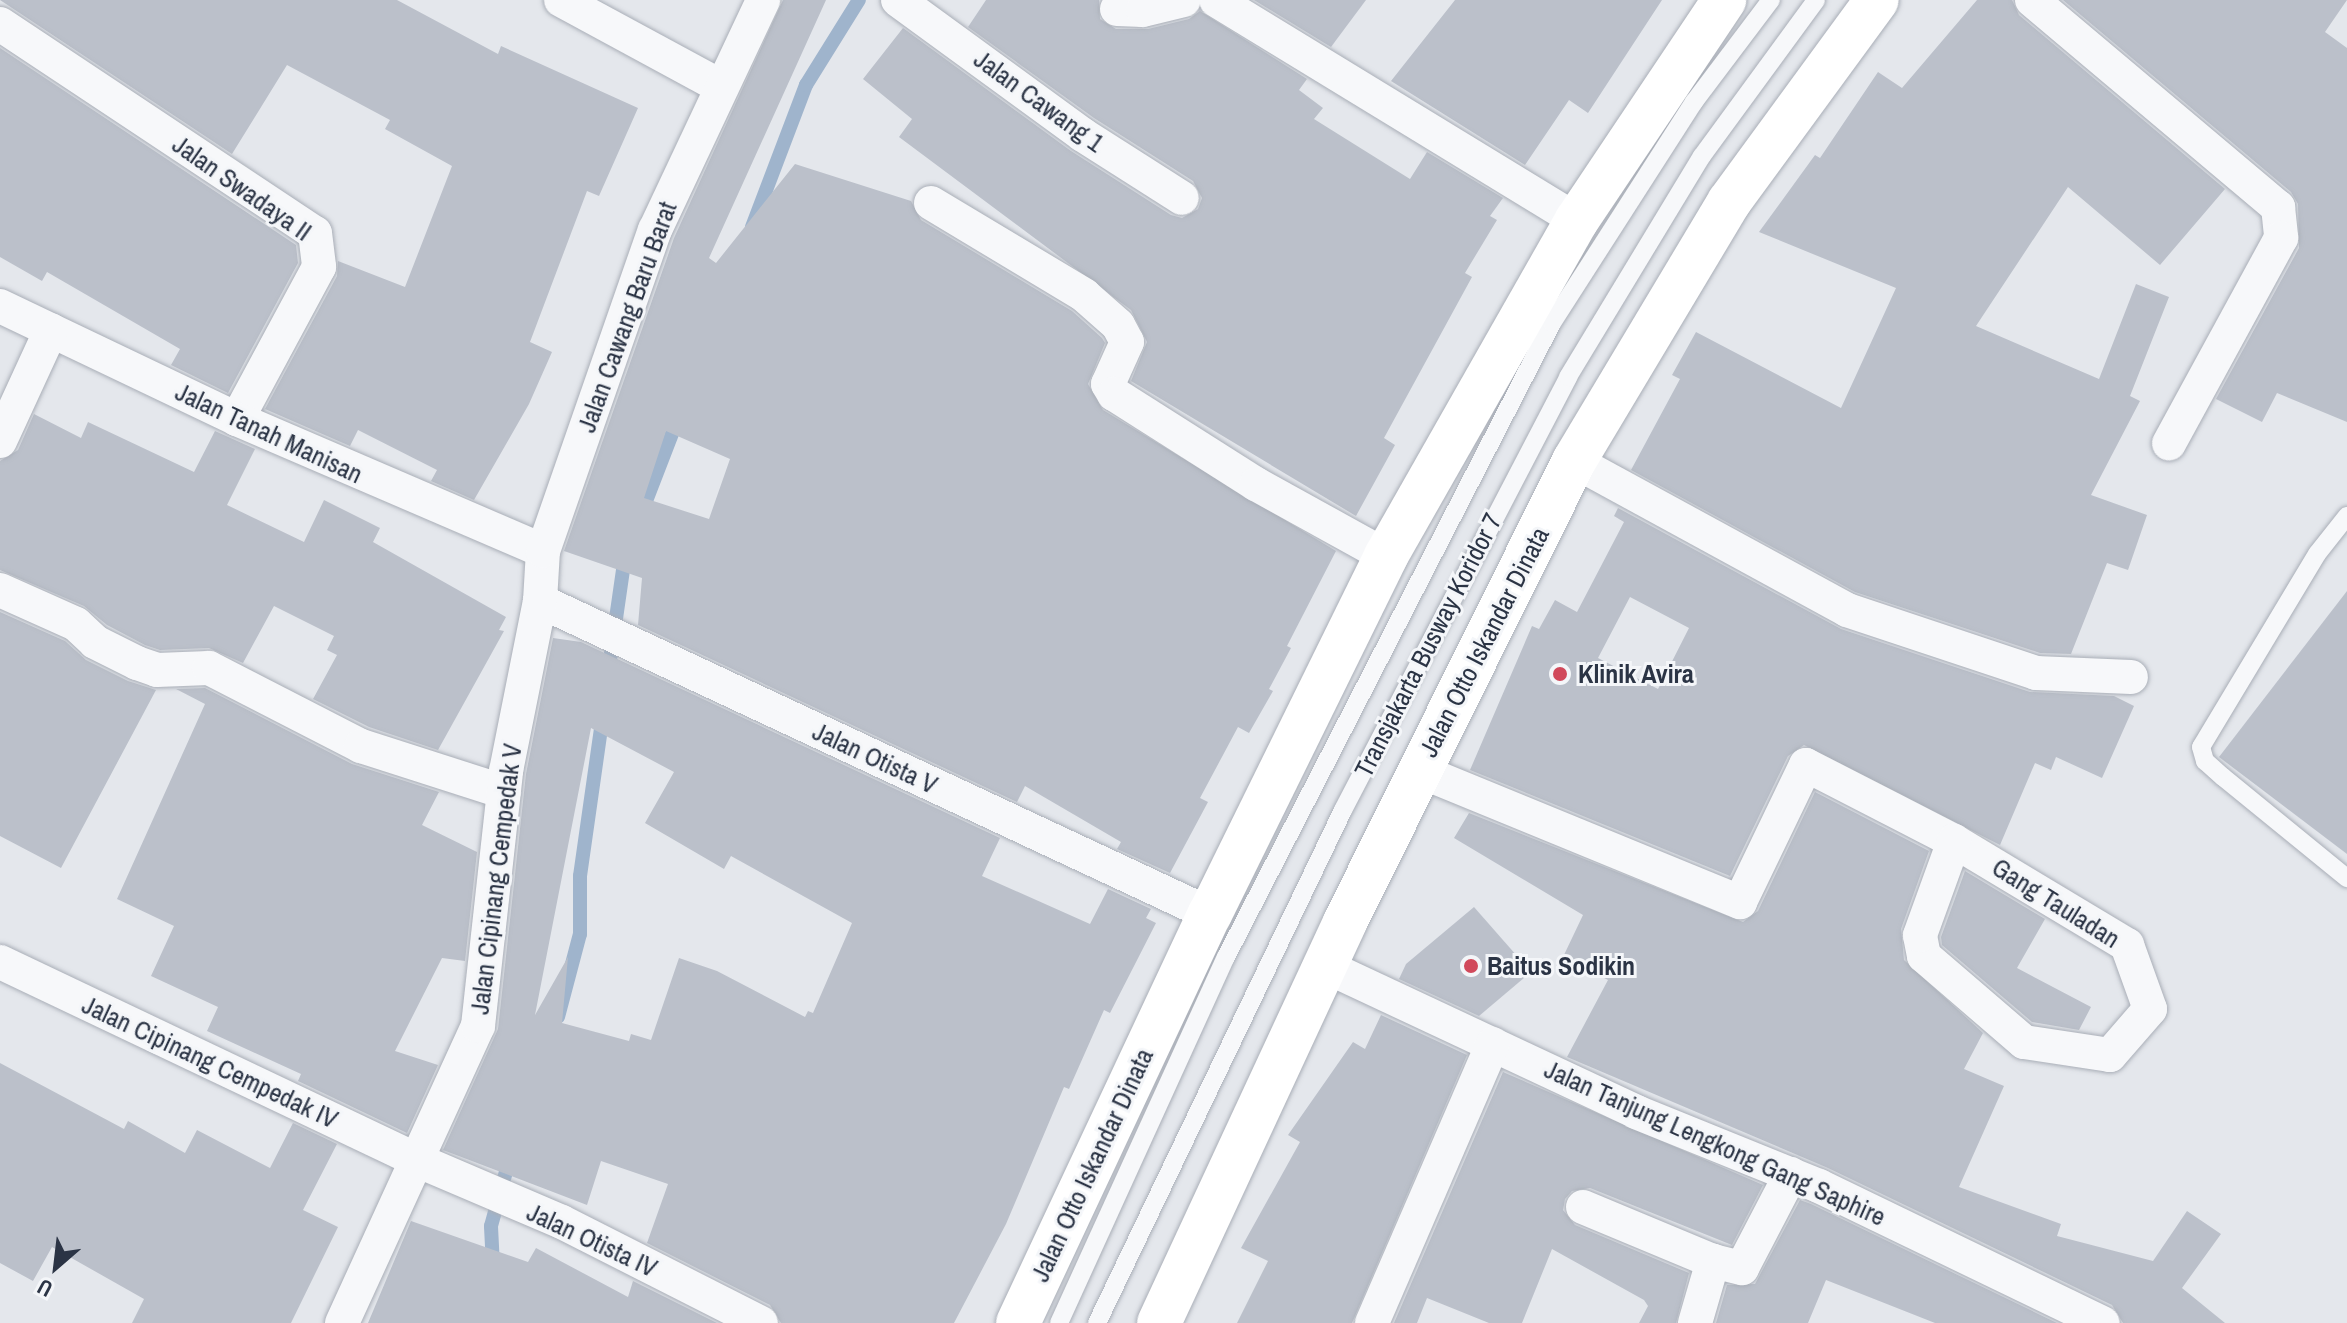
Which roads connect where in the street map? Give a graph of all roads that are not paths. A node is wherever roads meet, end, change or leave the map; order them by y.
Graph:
1 (561, 0) edge
2 (763, 0) edge
3 (1184, 0) edge
4 (1216, 0) edge
5 (1724, 0) edge
6 (1771, 0) edge
7 (1816, 0) edge
8 (1877, 0) edge
9 (2032, 0) edge
10 (901, 2) edge
11 (1117, 9) dead end
12 (0, 24) edge
13 (720, 86) junction
14 (1182, 198) dead end
15 (931, 203) dead end
16 (1577, 220) junction
17 (0, 306) edge
18 (51, 330) junction
19 (237, 419) junction
20 (0, 441) edge
21 (2169, 443) dead end
22 (1574, 461) junction
23 (2347, 516) edge
24 (543, 551) junction
25 (1386, 556) junction
26 (0, 590) edge
27 (540, 601) junction
28 (2131, 677) dead end
29 (1420, 771) junction
30 (504, 792) junction
31 (1954, 841) junction
32 (2347, 878) edge
33 (1210, 914) junction
34 (0, 962) edge
35 (1325, 966) junction
36 (1493, 1044) junction
37 (419, 1161) junction
38 (1791, 1174) junction
39 (1583, 1207) dead end
40 (1713, 1261) junction
41 (342, 1323) edge
42 (761, 1323) edge
43 (1018, 1323) edge
44 (1059, 1323) edge
45 (1097, 1323) edge
46 (1159, 1323) edge
47 (1372, 1323) edge
48 (1695, 1323) edge
49 (2103, 1323) edge

1 - 13 street
2 - 13 street, Jalan Cawang Baru Barat
3 - 11 street
4 - 16 street
5 - 16 main road, Jalan Otto Iskandar Dinata
6 - 44 lane, Transjakarta Busway Koridor 7
7 - 45 lane, Transjakarta Busway Koridor 7
8 - 22 main road, Jalan Otto Iskandar Dinata
9 - 21 street
10 - 14 street, Jalan Cawang 1
12 - 19 street, Jalan Swadaya II
13 - 24 street, Jalan Cawang Baru Barat
15 - 25 street
16 - 25 main road, Jalan Otto Iskandar Dinata
17 - 18 street, Jalan Tanah Manisan
18 - 19 street, Jalan Tanah Manisan
18 - 20 street
19 - 24 street, Jalan Tanah Manisan
22 - 28 street
22 - 29 main road, Jalan Otto Iskandar Dinata
23 - 32 lane
24 - 27 street, Jalan Cipinang Cempedak V
25 - 33 main road, Jalan Otto Iskandar Dinata
26 - 30 street
27 - 30 street, Jalan Cipinang Cempedak V
27 - 33 street, Jalan Otista V
29 - 31 street, Gang Tauladan
29 - 35 main road, Jalan Otto Iskandar Dinata
30 - 37 street, Jalan Cipinang Cempedak V
31 - 31 street, Gang Tauladan
33 - 43 main road, Jalan Otto Iskandar Dinata
34 - 37 street, Jalan Cipinang Cempedak IV
35 - 36 street, Jalan Tanjung Lengkong Gang Saphire
35 - 46 main road, Jalan Otto Iskandar Dinata
36 - 38 street, Jalan Tanjung Lengkong Gang Saphire
36 - 47 street
37 - 41 street, Jalan Cipinang Cempedak V
37 - 42 street, Jalan Otista IV
38 - 40 street
38 - 49 street, Jalan Tanjung Lengkong Gang Saphire
39 - 40 street
40 - 48 street

